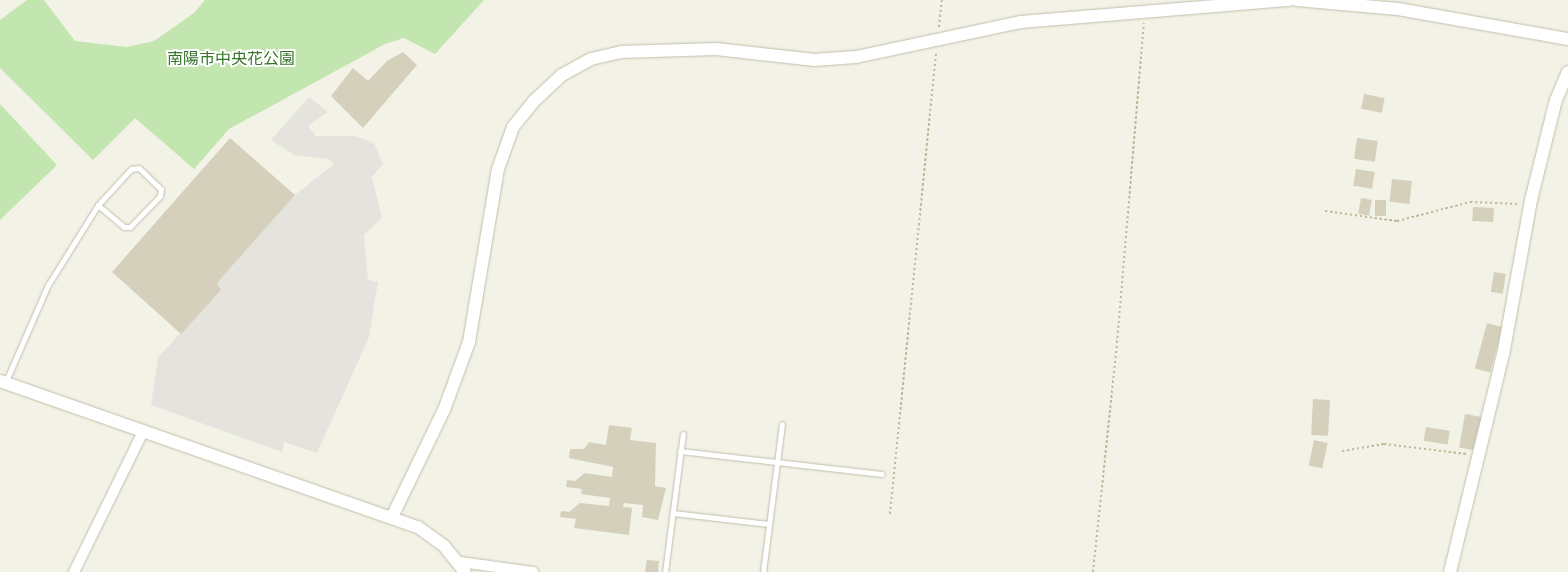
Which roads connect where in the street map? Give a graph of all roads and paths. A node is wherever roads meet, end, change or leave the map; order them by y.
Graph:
1 (942, 0) edge
2 (1290, 0) edge
3 (1297, 0) edge
4 (1145, 13) junction
5 (1566, 39) edge
6 (937, 41) junction
7 (1568, 72) edge
8 (98, 205) junction
9 (1530, 206) junction
10 (1324, 211) dead end
11 (2, 383) edge
12 (782, 424) dead end
13 (144, 430) junction
14 (682, 434) dead end
15 (680, 451) junction
16 (1342, 451) dead end
17 (1479, 457) junction
18 (777, 462) junction
19 (882, 474) dead end
20 (673, 513) junction
21 (890, 514) dead end
22 (392, 517) junction
23 (768, 524) junction
24 (462, 567) edge
25 (74, 572) edge
26 (533, 572) edge
27 (665, 572) edge
28 (763, 572) edge
29 (1093, 572) edge
30 (1450, 572) edge

1 - 6 path
2 - 4 street
3 - 5 street
4 - 6 street
4 - 29 path
6 - 21 path
6 - 22 street
7 - 9 street
8 - 8 lane
8 - 11 lane
9 - 10 path
9 - 17 street
11 - 13 street
12 - 18 lane
13 - 22 street
13 - 25 street
14 - 15 lane
15 - 18 lane
15 - 20 lane
16 - 17 path
17 - 30 street
18 - 19 lane
18 - 23 lane
20 - 23 lane
20 - 27 lane
22 - 24 street
23 - 28 lane
24 - 26 street

